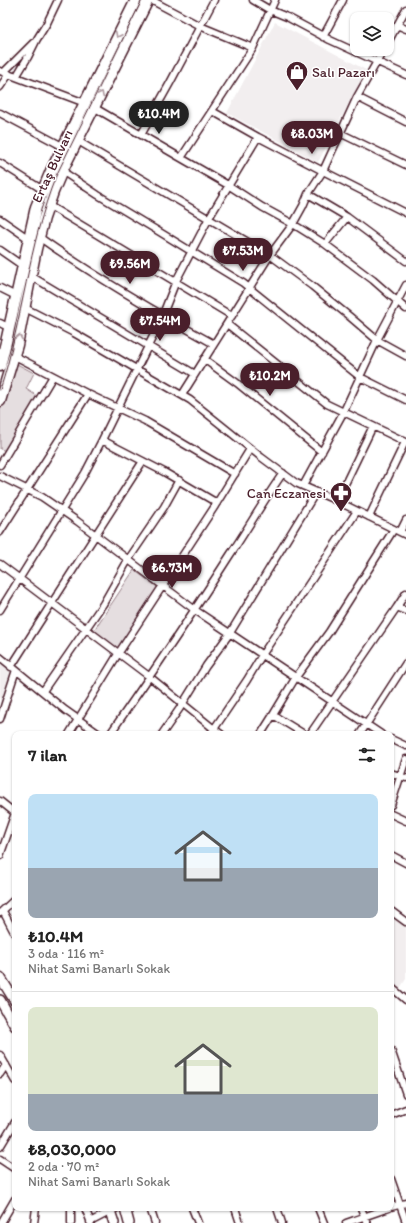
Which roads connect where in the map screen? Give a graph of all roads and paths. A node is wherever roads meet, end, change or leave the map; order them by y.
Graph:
1 (58, 0) edge
2 (136, 0) edge
3 (148, 0) edge
4 (151, 0) edge
5 (214, 0) edge
6 (253, 0) edge
7 (275, 0) edge
8 (343, 0) edge
9 (406, 9) edge
10 (270, 10) junction
11 (397, 25) junction
12 (200, 26) junction
13 (406, 29) edge
14 (394, 31) edge
15 (323, 37) junction
16 (37, 38) junction
17 (253, 48) junction
18 (380, 56) edge
19 (377, 62) junction
20 (4, 72) edge
21 (406, 75) edge
22 (16, 77) junction
23 (0, 87) edge
24 (357, 97) junction
25 (85, 103) junction
26 (95, 108) junction
27 (212, 111) junction
28 (0, 113) edge
29 (406, 122) edge
30 (340, 133) junction
31 (141, 134) junction
32 (258, 137) junction
33 (78, 141) junction
34 (64, 146) junction
35 (181, 158) junction
36 (0, 163) edge
37 (406, 165) edge
38 (62, 171) junction
39 (323, 171) junction
40 (228, 185) junction
41 (43, 190) junction
42 (308, 194) junction
43 (48, 205) junction
44 (406, 212) edge
45 (347, 217) junction
46 (209, 218) junction
47 (0, 219) edge
48 (293, 224) junction
49 (39, 237) junction
50 (29, 239) junction
51 (324, 244) junction
52 (0, 250) edge
53 (192, 252) junction
54 (270, 255) junction
55 (406, 261) edge
56 (23, 266) junction
57 (31, 276) junction
58 (176, 281) junction
59 (406, 285) edge
60 (0, 288) edge
61 (249, 288) junction
62 (16, 296) junction
63 (398, 302) junction
64 (25, 308) junction
65 (406, 309) edge
66 (163, 315) junction
67 (232, 316) junction
68 (226, 324) junction
69 (5, 326) edge
70 (377, 340) junction
71 (214, 344) junction
72 (148, 346) junction
73 (1, 355) edge
74 (15, 356) junction
75 (406, 356) edge
76 (204, 359) junction
77 (0, 366) edge
78 (137, 369) junction
79 (195, 374) junction
80 (53, 376) junction
81 (360, 377) junction
82 (88, 394) junction
83 (182, 395) junction
84 (406, 400) edge
85 (0, 401) edge
86 (118, 407) junction
87 (344, 411) junction
88 (373, 426) junction
89 (102, 440) junction
90 (406, 442) edge
91 (250, 449) junction
92 (322, 452) junction
93 (143, 461) junction
94 (0, 465) edge
95 (235, 474) junction
96 (283, 474) junction
97 (0, 476) edge
98 (179, 480) junction
99 (303, 486) junction
100 (27, 490) junction
101 (316, 492) junction
102 (335, 500) junction
103 (217, 502) junction
104 (62, 511) junction
105 (357, 511) junction
106 (369, 517) junction
107 (406, 520) edge
108 (0, 532) edge
109 (400, 532) edge
110 (96, 535) junction
111 (128, 560) junction
112 (0, 564) edge
113 (20, 579) junction
114 (164, 586) junction
115 (406, 593) edge
116 (52, 604) junction
117 (397, 607) junction
118 (0, 610) edge
119 (194, 610) junction
120 (406, 611) edge
121 (85, 629) junction
122 (230, 633) junction
123 (118, 654) junction
124 (262, 655) junction
125 (0, 657) edge
126 (406, 663) edge
127 (13, 668) junction
128 (150, 677) junction
129 (296, 677) junction
130 (43, 691) junction
131 (332, 701) junction
132 (183, 704) junction
133 (273, 715) junction
134 (0, 719) edge
135 (78, 720) junction
136 (366, 725) junction
137 (71, 731) edge
138 (94, 731) edge
139 (112, 731) edge
140 (164, 731) edge
141 (211, 731) edge
142 (213, 731) edge
143 (263, 731) edge
144 (299, 731) edge
145 (312, 731) edge
146 (362, 731) edge
147 (377, 731) edge
148 (394, 740) edge
149 (406, 746) edge
150 (406, 759) edge
151 (403, 776) edge
152 (394, 798) edge
153 (0, 802) edge
154 (12, 811) edge
155 (394, 815) edge
156 (406, 821) edge
157 (12, 828) edge
158 (0, 856) edge
159 (394, 857) edge
160 (406, 863) edge
161 (12, 902) edge
162 (1, 912) edge
163 (394, 913) edge
164 (405, 920) edge
165 (12, 929) edge
166 (0, 977) edge
167 (394, 989) edge
168 (12, 996) edge
169 (405, 998) edge
170 (0, 1000) edge
171 (12, 1021) edge
172 (0, 1055) edge
173 (394, 1059) edge
174 (6, 1065) junction
175 (0, 1074) edge
176 (12, 1076) edge
177 (406, 1094) edge
178 (406, 1109) edge
179 (394, 1114) edge
180 (12, 1127) edge
181 (0, 1147) edge
182 (0, 1159) edge
183 (12, 1167) edge
184 (394, 1184) edge
185 (12, 1204) edge
186 (403, 1204) edge
187 (36, 1211) edge
188 (71, 1211) edge
189 (86, 1211) edge
190 (109, 1211) edge
191 (112, 1211) edge
192 (126, 1211) edge
193 (151, 1211) edge
194 (193, 1211) edge
195 (236, 1211) edge
196 (277, 1211) edge
197 (319, 1211) edge
198 (384, 1211) edge
199 (365, 1220) edge
200 (91, 1222) edge
201 (406, 1222) edge
202 (1, 1223) edge
203 (34, 1223) edge
204 (70, 1223) edge
205 (114, 1223) edge
206 (129, 1223) edge
207 (155, 1223) edge
208 (198, 1223) edge
209 (240, 1223) edge
210 (282, 1223) edge
211 (324, 1223) edge
212 (346, 1223) edge

1 - 16 street
2 -> 25 main road, Ertaş Bulvarı
26 -> 3 main road, Ertaş Bulvarı
4 - 12 street
5 - 12 street
6 - 10 street
7 - 10 street
8 - 15 street
9 - 11 street
10 - 15 street
10 - 17 street
11 - 13 street
11 - 14 street
12 - 17 street
12 - 31 street
15 - 19 street
16 - 20 street
16 - 22 street
17 - 27 street
18 - 19 street
19 - 21 street
19 - 24 street
20 - 22 street
20 - 23 street
22 - 25 street
24 - 29 street
24 - 30 street
25 - 34 main road, Ertaş Bulvarı
26 - 31 street
26 - 33 main road, Ertaş Bulvarı
27 - 32 street
27 - 35 street
28 - 34 street
30 - 37 street
30 - 39 street
31 - 35 street
32 - 39 street
32 - 40 street
33 - 38 main road, Ertaş Bulvarı
33 - 46 street
34 - 41 main road, Ertaş Bulvarı
35 - 40 street
36 - 41 street
38 - 43 main road, Ertaş Bulvarı
38 - 53 street
39 - 42 street
39 - 44 street
40 - 46 street
40 - 48 street
41 - 50 main road, Ertaş Bulvarı
42 - 45 street
42 - 48 street
43 - 49 main road, Ertaş Bulvarı
43 - 58 street
45 - 51 street
45 - 55 street
46 - 53 street
46 - 54 street
47 - 50 street
48 - 51 street
48 - 54 street
49 - 57 main road, Ertaş Bulvarı
49 - 66 street
50 - 56 main road, Ertaş Bulvarı
51 - 63 street
52 - 56 street
53 - 58 street
53 - 61 street
54 - 61 street
54 - 70 street
56 - 62 main road, Ertaş Bulvarı
57 - 64 main road, Ertaş Bulvarı
57 - 72 street
58 - 66 street
58 - 67 street
59 - 63 street
60 - 62 street
61 - 67 street
61 - 81 street
62 - 69 main road, Ertaş Bulvarı
63 - 65 street
63 - 70 street
74 -> 64 main road, Ertaş Bulvarı
64 - 78 street
66 - 71 street
66 - 72 street
67 - 68 street
68 - 71 street
68 - 87 street
69 - 73 main road, Ertaş Bulvarı
70 - 75 street
70 - 81 street
71 - 76 street
72 - 78 street
72 - 79 street
73 - 77 main road, Ertaş Bulvarı
74 - 80 street
74 - 85 main road, Ertaş Bulvarı
76 - 79 street
76 - 92 street
78 - 83 street
78 - 86 street
79 - 83 street
80 - 82 street
80 - 94 street
81 - 84 street
81 - 87 street
82 - 86 street
82 - 100 street
83 - 91 street
86 - 89 street
86 - 95 street
87 - 88 street
87 - 92 street
88 - 90 street
88 - 102 street
89 - 93 street
89 - 104 street
90 - 106 street
91 - 95 street
91 - 96 street
92 - 99 street
93 - 98 street
93 - 110 street
95 - 103 street
96 - 99 street
96 - 119 street
97 - 100 street
98 - 103 street
98 - 111 street
99 - 101 street
100 - 104 street
100 - 108 street
101 - 102 street
101 - 122 street
102 - 105 street
103 - 114 street
104 - 110 street
104 - 113 street
105 - 106 street
105 - 124 street
106 - 109 street
107 - 109 street
109 - 129 street
110 - 111 street
110 - 116 street
111 - 114 street
111 - 121 street
112 - 113 street
113 - 116 street
113 - 118 street
114 - 119 street
114 - 123 street
115 - 117 street
116 - 121 street
116 - 127 street
117 - 120 street
117 - 131 street
119 - 122 street
119 - 128 street
121 - 123 street
121 - 130 street
122 - 124 street
122 - 132 street
123 - 128 street
123 - 135 street
124 - 129 street
124 - 142 street
125 - 127 street
126 - 136 street
127 - 130 street
127 - 134 street
128 - 132 street
128 - 139 street
129 - 131 street
129 - 133 street
130 - 135 street
131 - 136 street
131 - 145 street
132 - 140 street
132 - 141 street
133 - 143 street
133 - 144 street
135 - 137 street
135 - 138 street
136 - 146 street
136 - 147 street
148 - 149 street
150 - 151 street
151 - 152 street
153 - 154 street
155 - 156 street
157 - 158 street
159 - 160 street
161 - 162 street
162 - 165 street
163 - 164 street
166 - 168 main road
167 - 169 street
170 - 171 main road
172 - 174 street
173 - 177 street
174 - 175 street
174 - 176 street
178 - 179 street
180 - 181 street
182 - 183 street
184 - 186 street
185 - 202 street
186 - 201 street
187 - 203 street
188 - 204 street
189 - 200 street
190 - 200 street
191 - 205 main road
192 - 206 main road
193 - 207 street
194 - 208 street
195 - 209 street
196 - 210 street
197 - 211 street
198 - 199 street
199 - 212 street

